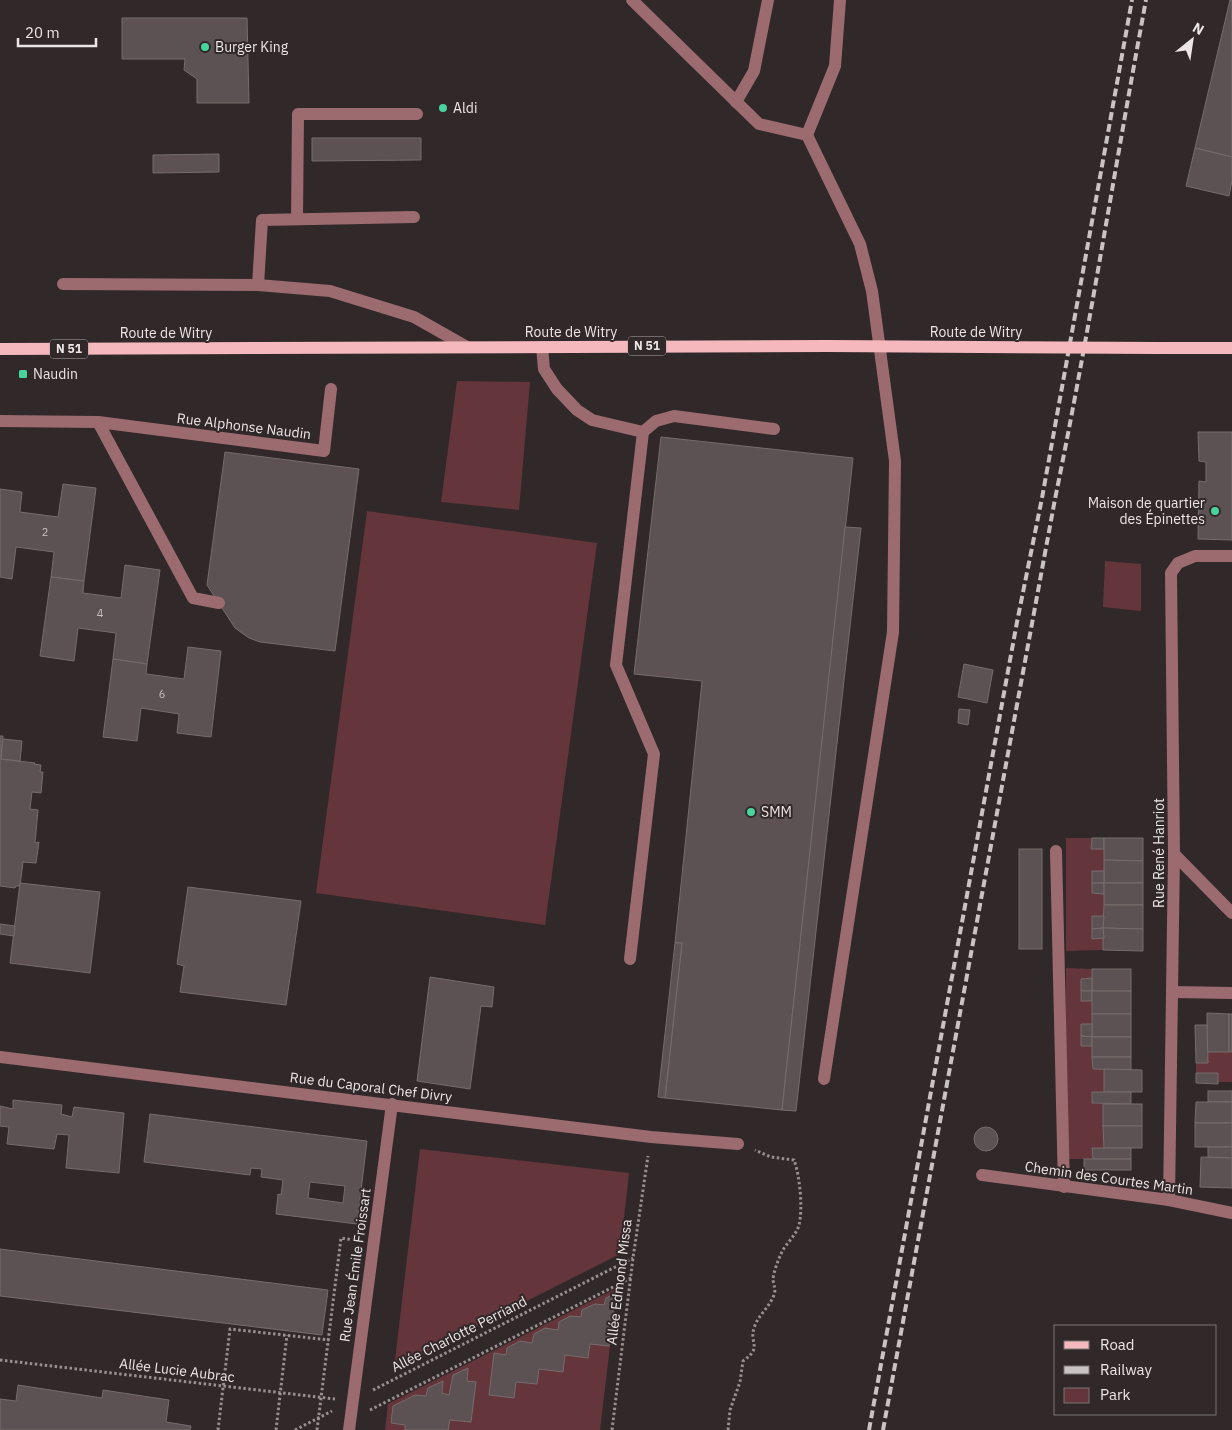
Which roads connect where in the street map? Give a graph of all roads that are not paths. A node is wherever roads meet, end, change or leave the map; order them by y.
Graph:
1 (632, 0) edge
2 (768, 0) edge
3 (840, 0) edge
4 (736, 102) junction
5 (417, 114) dead end
6 (807, 135) junction
7 (414, 217) dead end
8 (297, 219) junction
9 (63, 284) dead end
10 (258, 285) junction
11 (467, 347) junction
12 (542, 347) junction
13 (1232, 348) edge
14 (0, 349) edge
15 (331, 389) dead end
16 (0, 421) edge
17 (98, 422) junction
18 (774, 429) dead end
19 (643, 432) junction
20 (1232, 556) edge
21 (219, 603) dead end
22 (1056, 851) dead end
23 (1174, 854) junction
24 (1232, 913) edge
25 (630, 958) dead end
26 (1173, 992) junction
27 (1232, 993) edge
28 (0, 1057) edge
29 (824, 1079) dead end
30 (392, 1104) junction
31 (738, 1144) road end
32 (982, 1175) dead end
33 (1064, 1187) junction
34 (1169, 1200) junction
35 (1232, 1213) edge
36 (350, 1425) edge

1 - 4 street
2 - 4 street
3 - 6 street
4 - 6 street
5 - 8 street
6 - 29 street
7 - 8 street
8 - 10 street
9 - 10 street
10 - 11 street
11 - 12 main road, Route de Witry / N 51
11 - 14 main road, Route de Witry / N 51
12 - 13 main road, Route de Witry / N 51, bridge
12 - 19 street
15 - 17 street, Rue Alphonse Naudin
16 - 17 street, Rue Alphonse Naudin
17 - 21 street
18 - 19 street
19 - 25 street
20 - 23 street, Rue René Hanriot
22 - 33 street
23 - 24 street
23 - 26 street, Rue René Hanriot
26 - 27 street
26 - 34 street, Rue René Hanriot
28 - 30 street, Rue du Caporal Chef Divry
30 - 31 street, Rue du Caporal Chef Divry
30 - 36 street, Rue Jean Émile Froissart
32 - 33 street, Chemin des Courtes Martin
33 - 34 street, Chemin des Courtes Martin
34 - 35 street, Chemin des Courtes Martin

